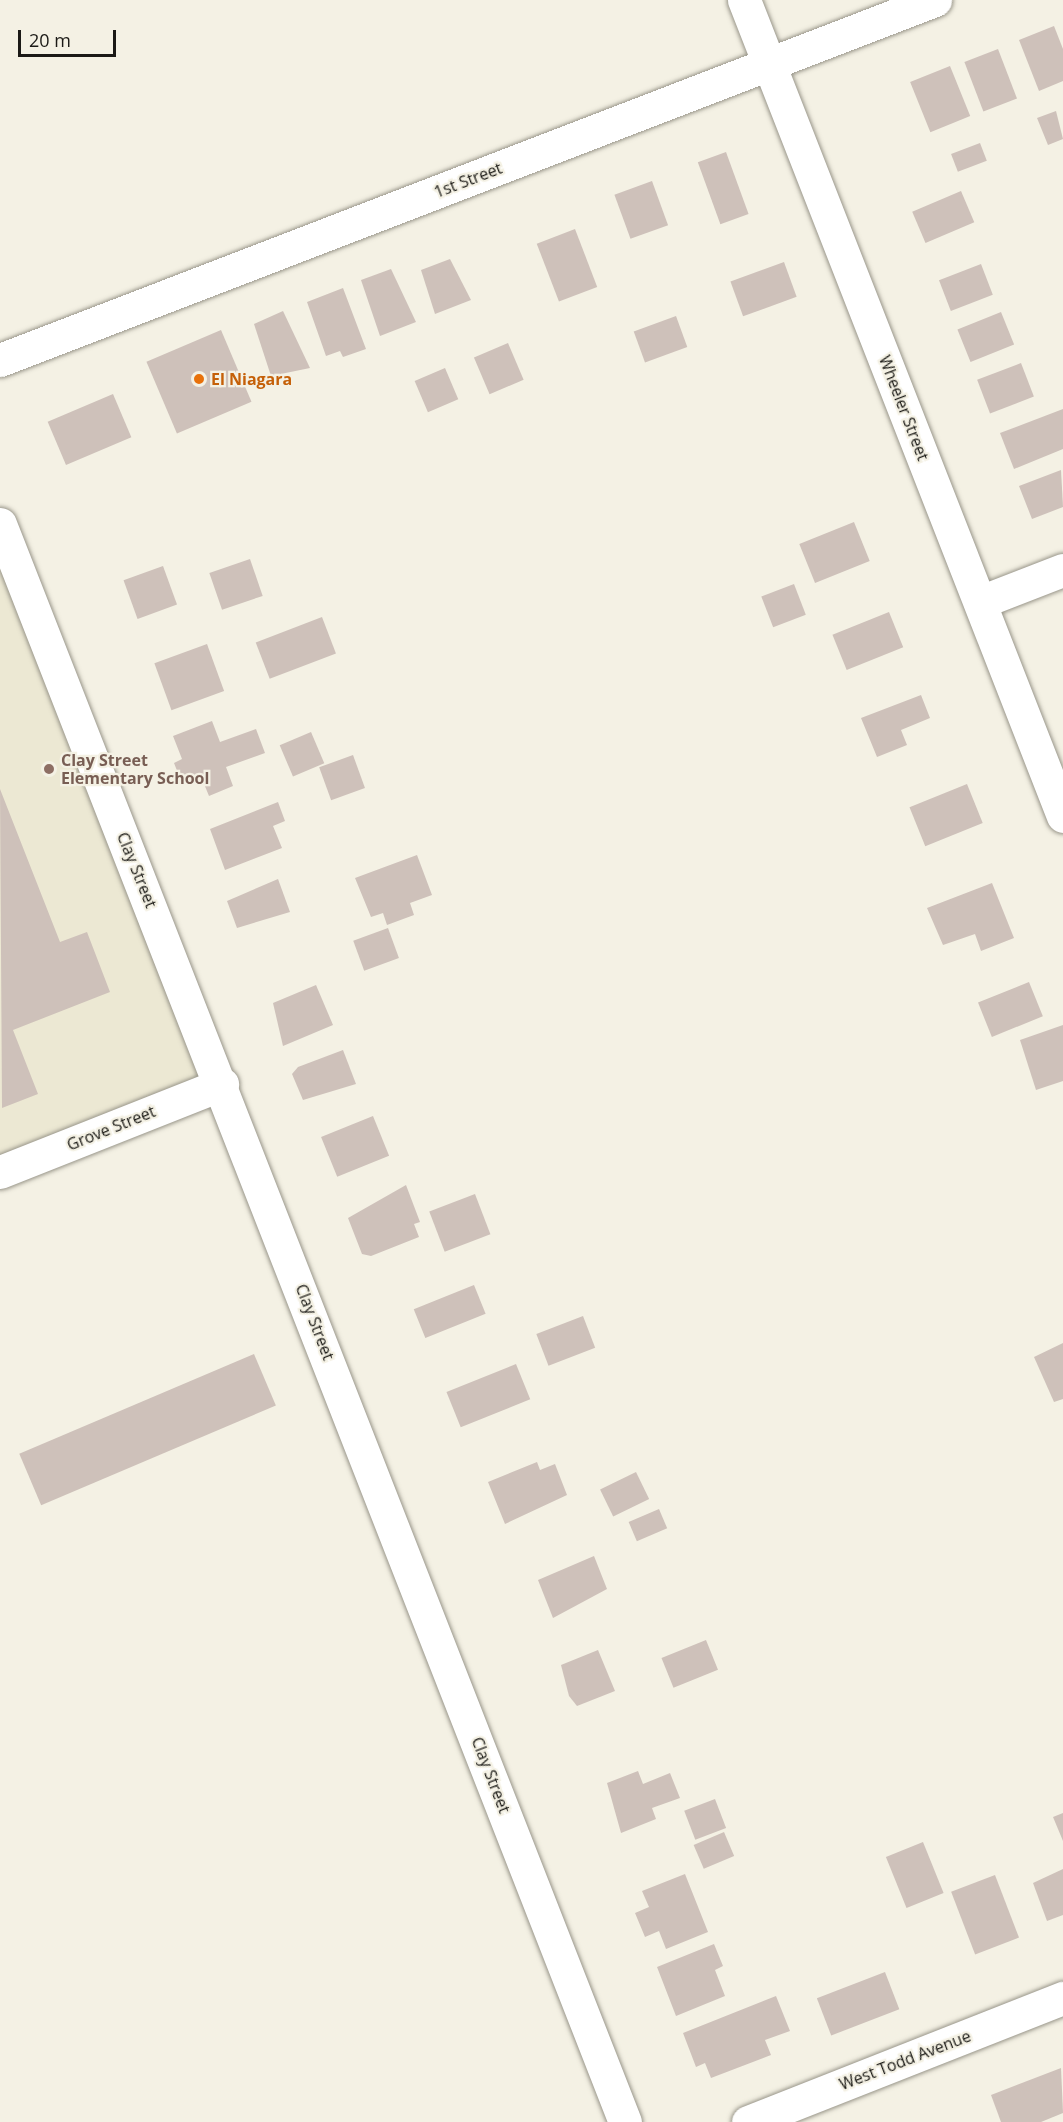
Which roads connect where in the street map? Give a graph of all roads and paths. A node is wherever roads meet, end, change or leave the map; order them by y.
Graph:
1 (744, 0) edge
2 (935, 0) edge
3 (769, 64) junction
4 (0, 360) edge
5 (2, 537) edge
6 (1063, 570) edge
7 (980, 602) junction
8 (1063, 816) edge
9 (222, 1084) junction
10 (0, 1172) edge
11 (1063, 1998) edge
12 (625, 2122) edge
13 (747, 2122) edge

1 - 3 street, Wheeler Street
2 - 3 street, 1st Street
3 - 4 street, 1st Street
3 - 7 street, Wheeler Street
5 - 9 street, Clay Street
6 - 7 street
7 - 8 street, Wheeler Street
9 - 10 street, Grove Street
9 - 12 street, Clay Street
11 - 13 street, West Todd Avenue

